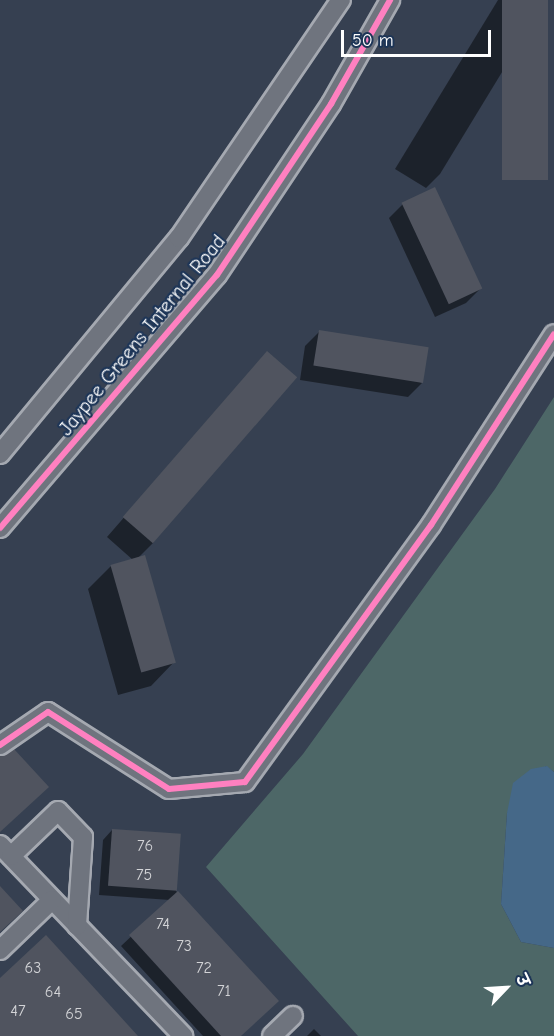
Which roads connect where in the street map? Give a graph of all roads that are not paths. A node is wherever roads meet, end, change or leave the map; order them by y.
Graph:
1 (341, 0) edge
2 (390, 0) edge
3 (554, 334) edge
4 (0, 454) edge
5 (0, 528) edge
6 (0, 745) edge
7 (5, 850) edge
8 (52, 900) junction
9 (77, 926) junction
10 (0, 950) edge
11 (293, 1016) dead end
12 (183, 1036) edge
13 (272, 1036) edge

1 - 4 street, Jaypee Greens Internal Road
2 - 5 street, Jaypee Greens Internal Road
3 - 6 street
7 - 8 street
7 - 9 street
8 - 9 street
8 - 10 street
9 - 12 street
11 - 13 street

